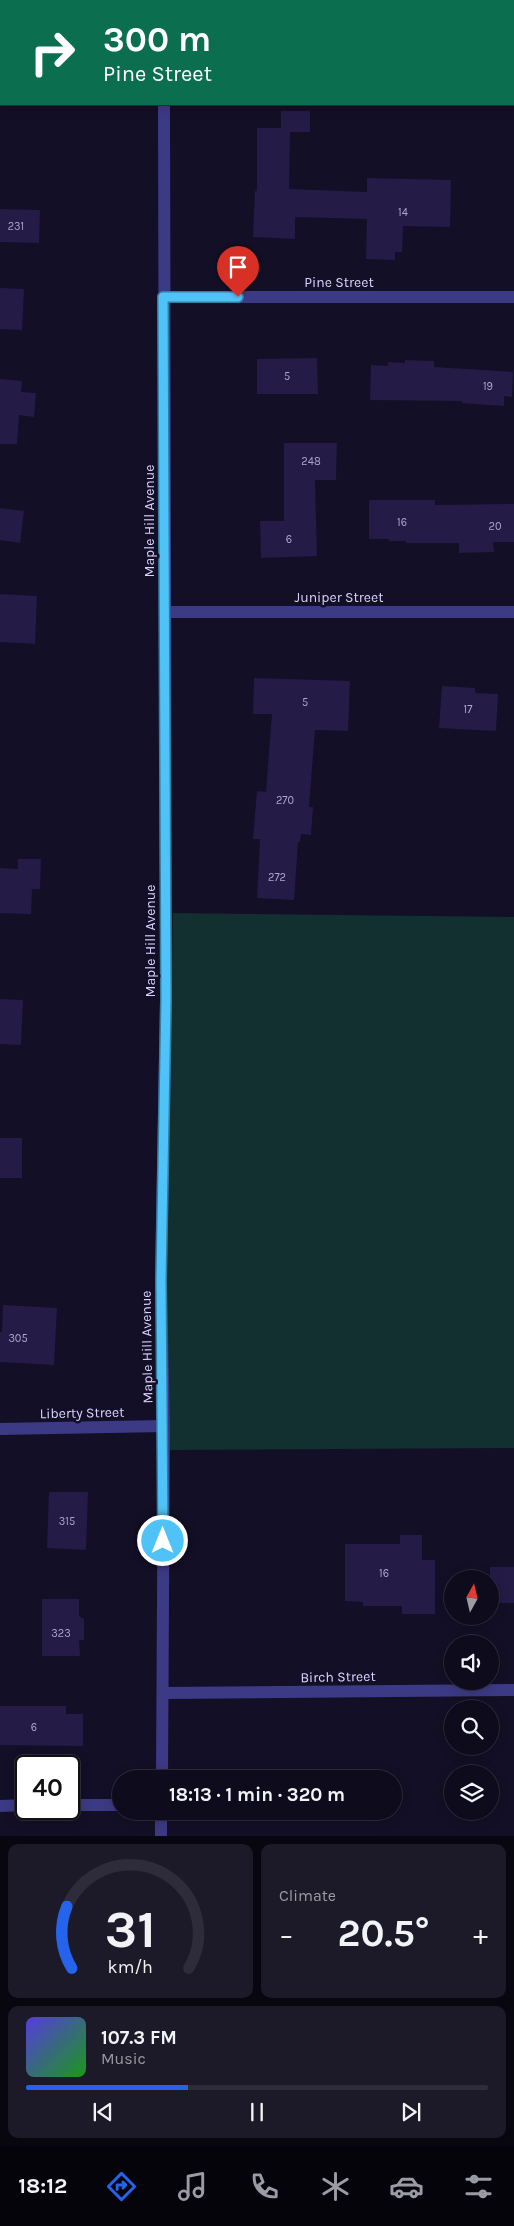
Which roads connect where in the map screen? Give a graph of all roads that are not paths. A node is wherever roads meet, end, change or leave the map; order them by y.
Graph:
1 (164, 105) edge
2 (163, 297) junction
3 (514, 297) edge
4 (165, 612) junction
5 (514, 612) edge
6 (164, 1426) junction
7 (0, 1430) edge
8 (514, 1690) edge
9 (163, 1693) junction
10 (162, 1770) edge
11 (80, 1805) edge
12 (112, 1805) edge
13 (0, 1806) edge
14 (15, 1806) edge
15 (161, 1820) edge
16 (161, 1836) edge

1 - 2 street, Maple Hill Avenue
2 - 3 street, Pine Street
2 - 4 street, Maple Hill Avenue
4 - 5 street, Juniper Street
4 - 6 street, Maple Hill Avenue
6 - 7 street, Liberty Street
6 - 9 street, Maple Hill Avenue
8 - 9 street, Birch Street
9 - 10 street, Maple Hill Avenue
11 - 12 street
13 - 14 street
15 - 16 street

